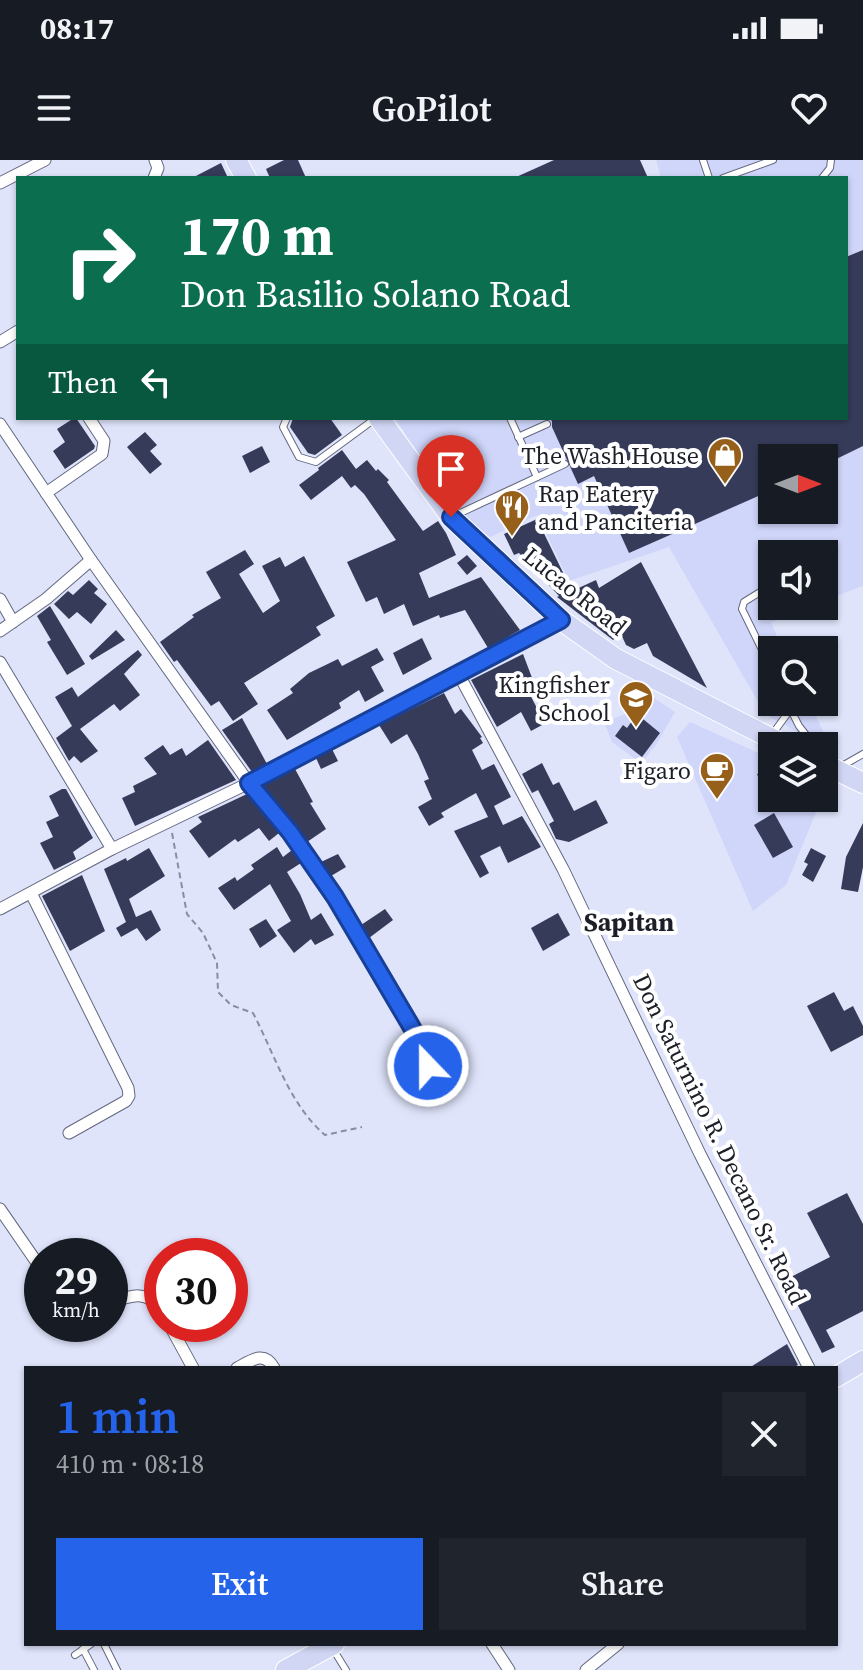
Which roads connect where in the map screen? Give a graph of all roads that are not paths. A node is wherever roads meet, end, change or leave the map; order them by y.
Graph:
1 (45, 160) edge
2 (773, 160) edge
3 (729, 176) edge
4 (0, 183) edge
5 (90, 420) edge
6 (286, 420) edge
7 (375, 420) edge
8 (379, 420) edge
9 (511, 420) edge
10 (0, 424) edge
11 (547, 424) dead end
12 (518, 437) junction
13 (565, 464) dead end
14 (537, 477) junction
15 (46, 493) junction
16 (451, 517) junction
17 (91, 560) junction
18 (758, 593) edge
19 (0, 599) edge
20 (561, 620) junction
21 (13, 622) junction
22 (0, 631) edge
23 (758, 642) edge
24 (0, 662) edge
25 (458, 673) junction
26 (758, 732) edge
27 (863, 754) edge
28 (838, 764) edge
29 (838, 771) edge
30 (249, 783) junction
31 (863, 783) edge
32 (112, 849) junction
33 (31, 893) junction
34 (0, 909) edge
35 (418, 1080) dead end
36 (69, 1133) dead end
37 (0, 1209) edge
38 (24, 1244) edge
39 (179, 1342) edge
40 (863, 1361) edge
41 (192, 1366) edge
42 (240, 1366) edge
43 (273, 1366) edge
44 (808, 1366) edge
45 (838, 1376) edge
46 (88, 1646) edge
47 (105, 1646) edge
48 (330, 1646) edge
49 (333, 1646) edge
50 (493, 1646) edge
51 (616, 1646) edge
52 (83, 1649) junction
53 (75, 1655) dead end
54 (94, 1670) edge
55 (117, 1670) edge
56 (286, 1670) edge
57 (346, 1670) edge
58 (509, 1670) edge
59 (586, 1670) edge

1 - 4 street
2 - 3 lane
5 - 15 street
6 - 7 lane
8 - 16 highway, Lucao Road
9 - 12 lane
10 - 15 street
11 - 12 lane
12 - 14 lane
13 - 14 lane
14 - 16 lane
15 - 17 street
16 - 20 highway, Lucao Road
17 - 21 street
17 - 30 street
18 - 23 lane
19 - 21 street
20 - 25 street
20 - 26 highway, Lucao Road
21 - 22 street
24 - 32 street
25 - 30 street
25 - 44 street, Don Saturnino R. Decano Sr. Road
27 - 28 lane
29 - 31 highway
30 - 32 street
30 - 35 street
32 - 33 street
33 - 34 street
33 - 36 street
37 - 38 street
39 - 41 street
40 - 45 highway
42 - 43 street
46 - 52 lane
47 - 55 lane
48 - 56 highway
49 - 57 lane
50 - 58 street
51 - 59 street
52 - 53 lane
52 - 54 lane

